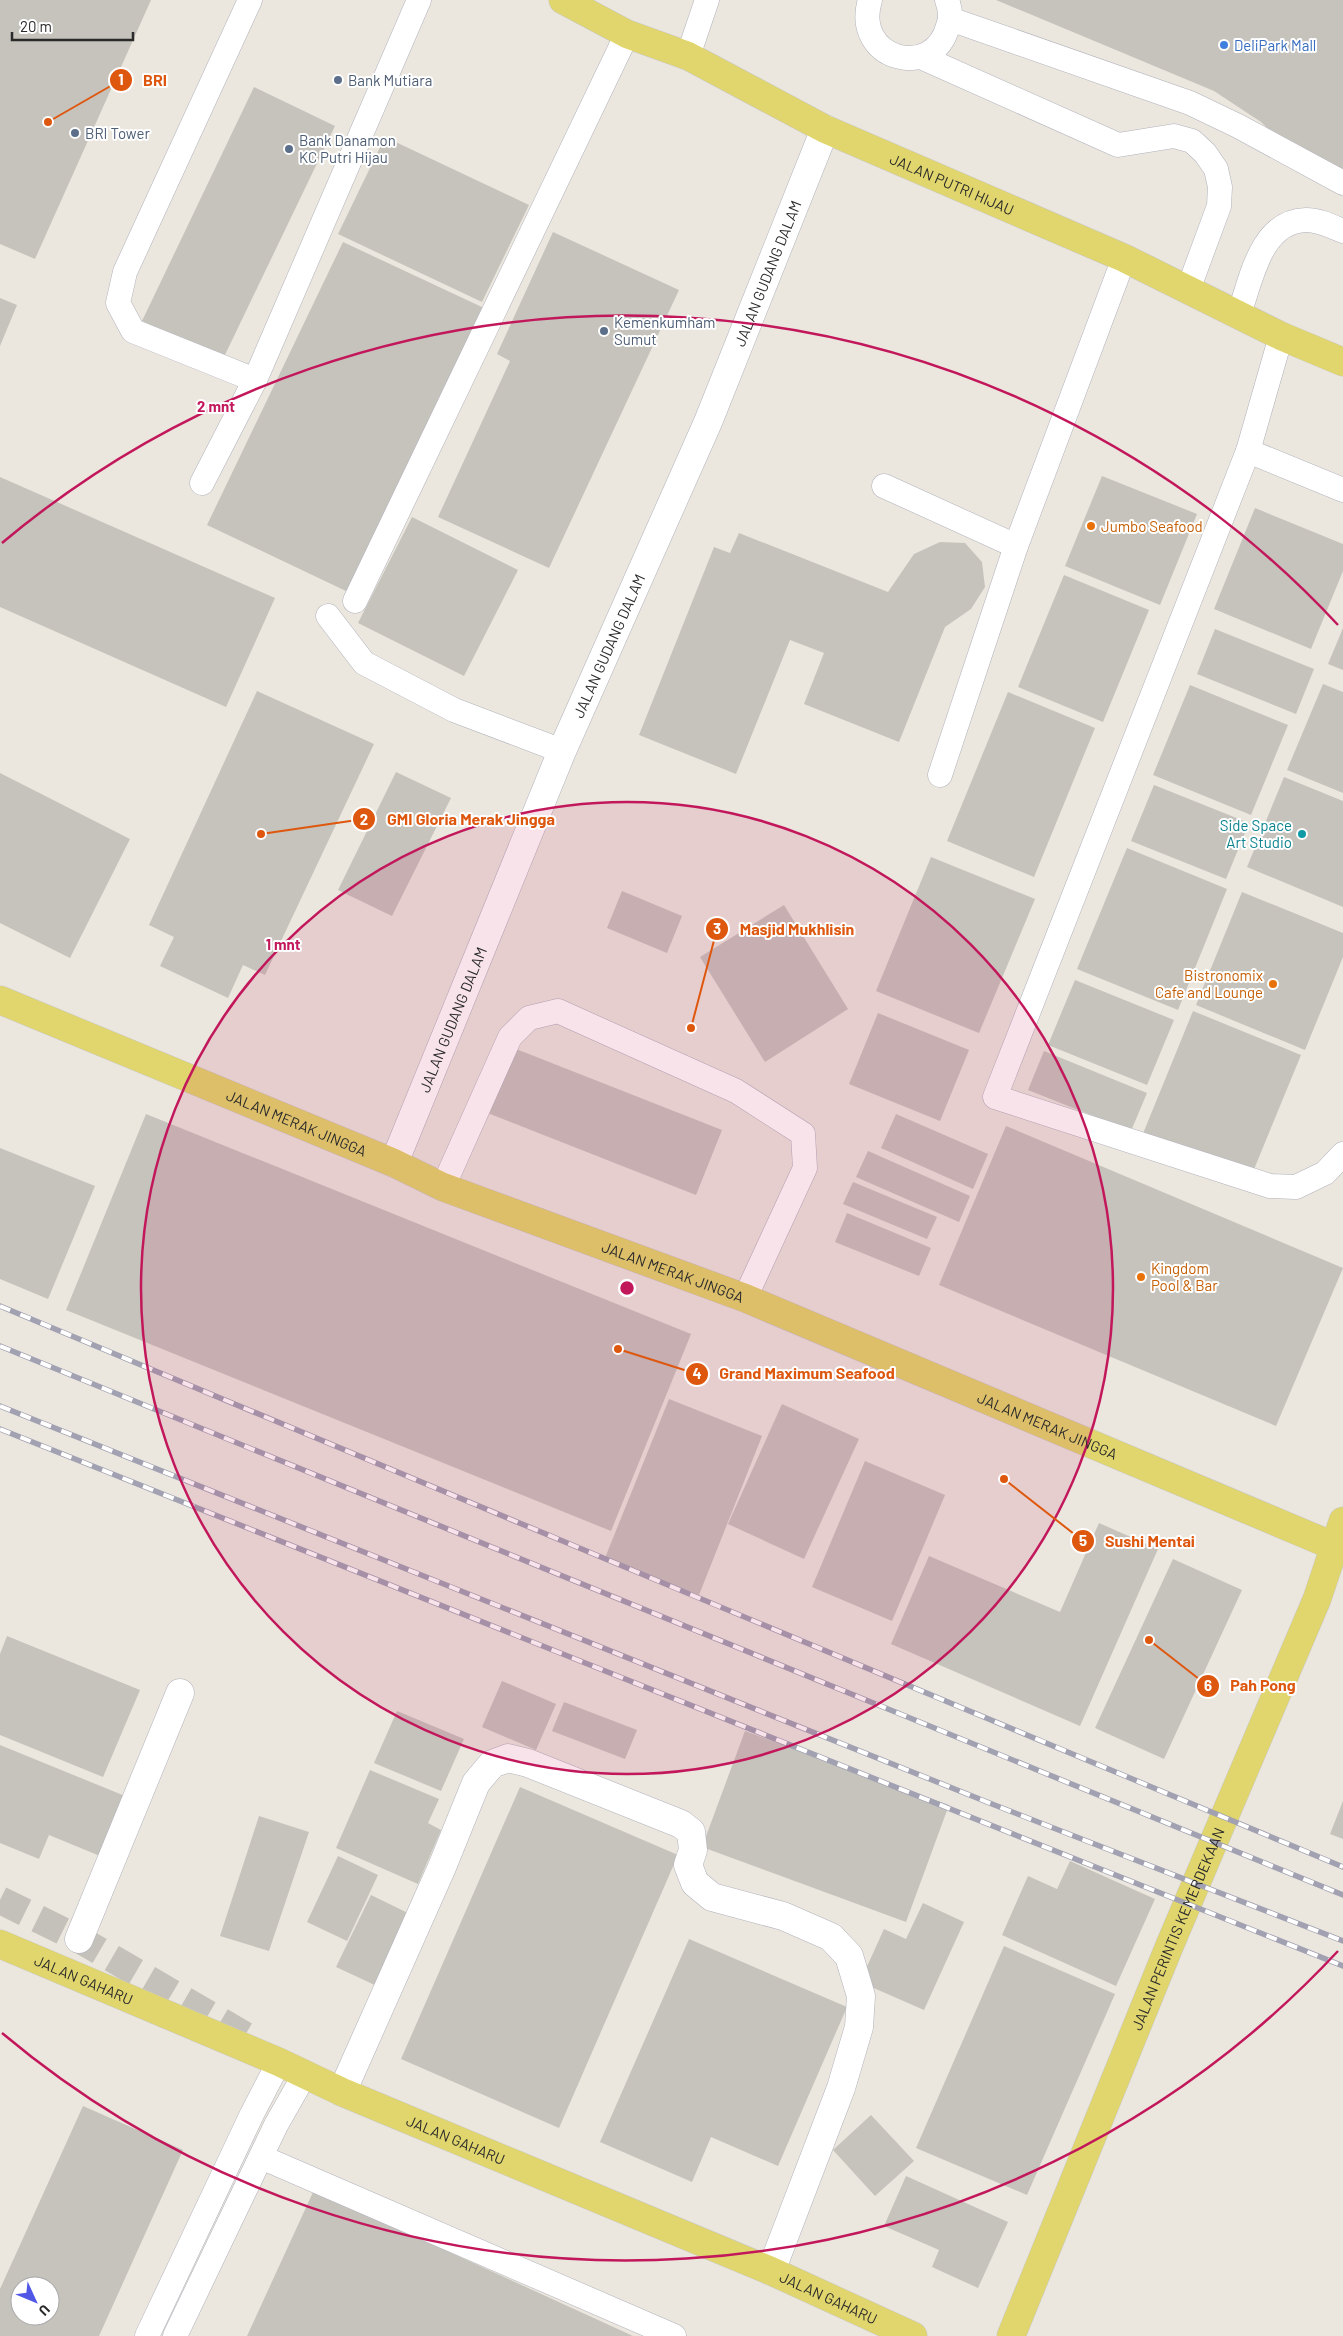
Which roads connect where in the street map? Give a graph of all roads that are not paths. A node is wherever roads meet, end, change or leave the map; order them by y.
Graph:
1 (250, 0) edge
2 (419, 0) edge
3 (564, 0) edge
4 (707, 0) edge
5 (870, 0) edge
6 (948, 10) edge
7 (627, 34) junction
8 (688, 56) junction
9 (921, 57) junction
10 (825, 129) junction
11 (1343, 183) edge
12 (1343, 230) edge
13 (1124, 258) junction
14 (1188, 290) junction
15 (1239, 314) junction
16 (1281, 336) junction
17 (1343, 362) edge
18 (255, 380) junction
19 (1248, 450) junction
20 (202, 483) dead end
21 (884, 486) dead end
22 (1343, 490) edge
23 (1016, 546) junction
24 (355, 601) dead end
25 (328, 616) dead end
26 (562, 751) junction
27 (940, 775) dead end
28 (0, 1000) edge
29 (1343, 1154) edge
30 (394, 1163) junction
31 (443, 1187) junction
32 (745, 1298) junction
33 (1343, 1521) edge
34 (1339, 1548) edge
35 (180, 1692) dead end
36 (79, 1939) dead end
37 (0, 1944) edge
38 (279, 2062) junction
39 (305, 2074) junction
40 (342, 2092) junction
41 (261, 2157) junction
42 (208, 2208) junction
43 (232, 2219) junction
44 (772, 2272) junction
45 (147, 2336) edge
46 (175, 2336) edge
47 (674, 2336) edge
48 (912, 2336) edge
49 (1011, 2336) edge

1 - 18 lane
2 - 18 lane
3 - 7 main road, JALAN PUTRI HIJAU
4 - 8 lane
5 - 9 lane
6 - 9 lane
6 - 11 lane
7 - 8 main road, JALAN PUTRI HIJAU
7 - 24 lane
8 - 10 main road, JALAN PUTRI HIJAU
9 - 14 lane
10 - 13 main road, JALAN PUTRI HIJAU
10 - 26 street, JALAN GUDANG DALAM
12 - 15 lane
13 - 14 main road, JALAN PUTRI HIJAU
13 - 23 lane
14 - 15 main road, JALAN PUTRI HIJAU
15 - 16 main road, JALAN PUTRI HIJAU
16 - 17 main road, JALAN PUTRI HIJAU
16 - 19 lane
18 - 20 lane
19 - 22 lane
19 - 29 lane
21 - 23 lane
23 - 27 lane
25 - 26 lane
26 - 30 street, JALAN GUDANG DALAM
28 - 30 main road, JALAN MERAK JINGGA
30 - 31 main road, JALAN MERAK JINGGA
31 - 32 main road, JALAN MERAK JINGGA
31 - 32 lane
32 - 34 main road, JALAN MERAK JINGGA
33 - 34 main road, JALAN PERINTIS KEMERDEKAAN
34 - 49 main road, JALAN PERINTIS KEMERDEKAAN
35 - 36 street
37 - 38 main road, JALAN GAHARU
38 - 39 main road, JALAN GAHARU
38 - 42 lane
39 - 40 main road, JALAN GAHARU
39 - 41 lane
40 - 44 main road, JALAN GAHARU
40 - 44 street
41 - 43 lane
41 - 47 lane
42 - 43 lane
42 - 45 lane
43 - 46 lane
44 - 48 main road, JALAN GAHARU

